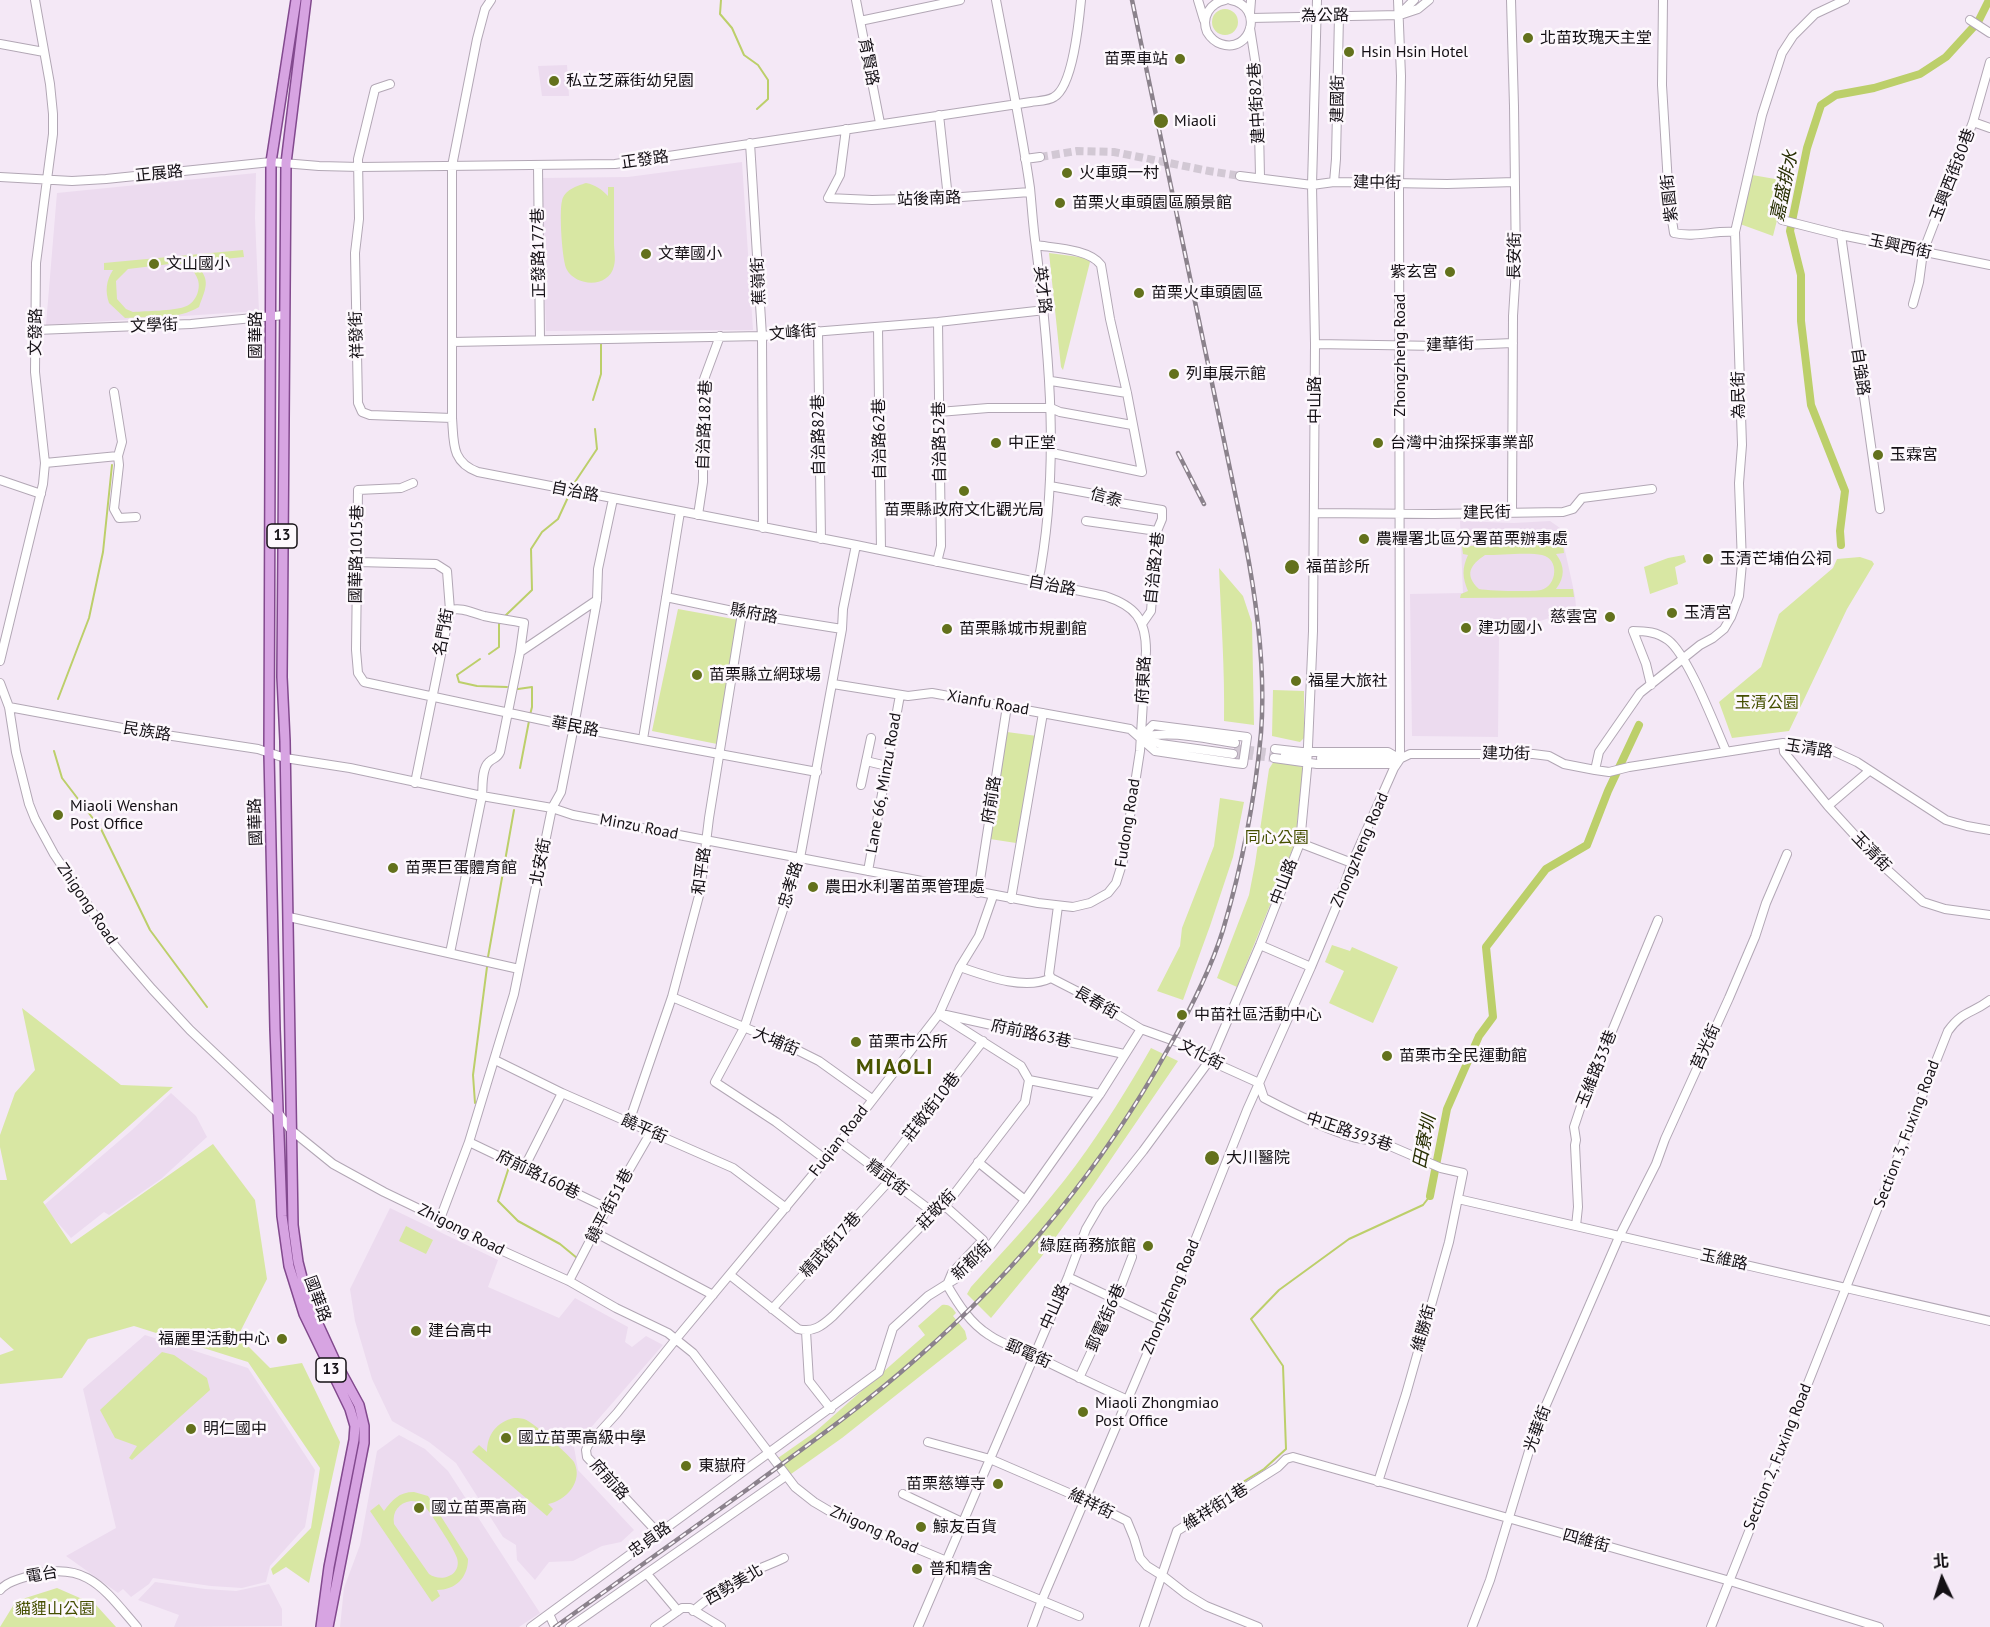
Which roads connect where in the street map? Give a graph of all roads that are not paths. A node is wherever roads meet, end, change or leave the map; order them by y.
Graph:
1 (35, 0) edge
2 (296, 0) edge
3 (306, 0) edge
4 (491, 0) edge
5 (856, 0) edge
6 (960, 0) edge
7 (996, 0) edge
8 (1081, 0) edge
9 (1198, 0) edge
10 (1225, 0) edge
11 (1232, 0) edge
12 (1251, 0) edge
13 (1317, 0) edge
14 (1398, 0) edge
15 (1414, 0) edge
16 (1429, 0) edge
17 (1510, 0) edge
18 (1663, 0) edge
19 (1845, 0) edge
20 (1340, 15) junction
21 (1400, 15) junction
22 (1317, 16) junction
23 (1250, 17) junction
24 (1970, 20) dead end
25 (860, 21) junction
26 (1205, 21) junction
27 (1250, 28) junction
28 (1990, 33) edge
29 (0, 45) edge
30 (44, 52) junction
31 (1990, 62) edge
32 (390, 84) dead end
33 (1016, 103) junction
34 (939, 115) junction
35 (1973, 122) junction
36 (880, 123) junction
37 (1990, 128) edge
38 (846, 129) junction
39 (750, 143) junction
40 (1040, 157) tunnel mouth
41 (1025, 159) junction
42 (271, 162) junction
43 (286, 163) junction
44 (452, 166) junction
45 (538, 166) junction
46 (360, 167) junction
47 (1240, 176) tunnel mouth
48 (0, 177) edge
49 (1260, 177) junction
50 (47, 179) junction
51 (1334, 182) junction
52 (1515, 182) junction
53 (1400, 183) junction
54 (1311, 185) junction
55 (1030, 192) junction
56 (948, 198) junction
57 (1782, 220) dead end
58 (1735, 232) junction
59 (1841, 235) junction
60 (1036, 245) junction
61 (1923, 252) junction
62 (1990, 265) edge
63 (1913, 304) dead end
64 (1045, 310) junction
65 (284, 315) junction
66 (271, 317) junction
67 (938, 322) junction
68 (878, 327) junction
69 (36, 330) junction
70 (818, 331) junction
71 (720, 336) junction
72 (762, 336) junction
73 (540, 340) junction
74 (452, 342) junction
75 (1513, 343) junction
76 (1315, 344) junction
77 (1400, 346) junction
78 (1050, 381) junction
79 (114, 392) dead end
80 (1127, 393) junction
81 (1051, 408) junction
82 (939, 412) junction
83 (452, 418) junction
84 (1132, 425) junction
85 (1052, 453) junction
86 (118, 456) junction
87 (45, 464) junction
88 (0, 480) edge
89 (412, 483) dead end
90 (1050, 486) junction
91 (1652, 489) dead end
92 (41, 494) junction
93 (613, 499) junction
94 (1880, 508) dead end
95 (1162, 510) joint
96 (680, 512) junction
97 (1314, 513) junction
98 (1512, 513) junction
99 (1400, 514) junction
100 (698, 515) junction
101 (136, 517) dead end
102 (1086, 521) dead end
103 (763, 528) junction
104 (1157, 531) junction
105 (821, 539) junction
106 (856, 545) junction
107 (881, 550) junction
108 (358, 562) junction
109 (938, 562) junction
110 (1038, 582) junction
111 (666, 597) junction
112 (597, 600) junction
113 (450, 610) junction
114 (742, 613) junction
115 (1142, 624) junction
116 (842, 629) junction
117 (520, 652) junction
118 (1683, 659) junction
119 (0, 661) edge
120 (358, 673) joint
121 (0, 683) edge
122 (832, 684) junction
123 (1651, 685) junction
124 (900, 695) junction
125 (432, 696) junction
126 (9, 706) junction
127 (1007, 706) junction
128 (1043, 713) junction
129 (508, 714) junction
130 (574, 726) junction
131 (1141, 737) junction
132 (871, 738) dead end
133 (643, 739) junction
134 (1783, 743) junction
135 (1234, 748) tunnel mouth
136 (1726, 751) junction
137 (720, 753) junction
138 (1274, 753) tunnel mouth
139 (269, 754) junction
140 (1305, 757) junction
141 (285, 758) junction
142 (1321, 758) dead end
143 (1400, 759) junction
144 (866, 761) junction
145 (887, 766) junction
146 (1595, 770) junction
147 (1869, 771) junction
148 (817, 772) junction
149 (1609, 772) joint
150 (415, 783) junction
151 (861, 785) dead end
152 (482, 796) junction
153 (1828, 806) junction
154 (552, 808) junction
155 (1990, 830) edge
156 (706, 841) junction
157 (1300, 843) junction
158 (1787, 855) dead end
159 (800, 858) junction
160 (1352, 863) junction
161 (868, 871) junction
162 (978, 893) junction
163 (993, 896) junction
164 (1011, 899) junction
165 (1058, 906) junction
166 (1990, 915) edge
167 (289, 917) junction
168 (1658, 920) dead end
169 (1260, 945) junction
170 (450, 952) junction
171 (1311, 966) junction
172 (960, 967) junction
173 (519, 969) junction
174 (1051, 978) junction
175 (672, 997) junction
176 (1990, 1000) edge
177 (939, 1014) junction
178 (744, 1028) junction
179 (1141, 1029) junction
180 (983, 1041) junction
181 (1124, 1054) junction
182 (1212, 1057) junction
183 (495, 1060) junction
184 (1029, 1080) junction
185 (1259, 1083) junction
186 (562, 1093) junction
187 (1100, 1094) junction
188 (872, 1099) junction
189 (279, 1114) junction
190 (629, 1122) junction
191 (291, 1130) junction
192 (651, 1132) junction
193 (469, 1142) junction
194 (840, 1142) junction
195 (825, 1159) junction
196 (978, 1162) junction
197 (524, 1168) junction
198 (881, 1172) junction
199 (1463, 1173) joint
200 (890, 1180) junction
201 (1458, 1199) junction
202 (1025, 1200) junction
203 (945, 1206) junction
204 (607, 1208) junction
205 (786, 1208) junction
206 (934, 1213) junction
207 (440, 1219) junction
208 (1576, 1226) junction
209 (596, 1233) junction
210 (1619, 1237) junction
211 (1132, 1257) dead end
212 (730, 1275) junction
213 (1068, 1277) junction
214 (569, 1281) junction
215 (948, 1285) junction
216 (1846, 1288) junction
217 (713, 1295) junction
218 (1116, 1299) junction
219 (772, 1309) junction
220 (308, 1312) junction
221 (1161, 1321) junction
222 (1990, 1321) edge
223 (806, 1331) junction
224 (676, 1339) junction
225 (1033, 1355) junction
226 (1079, 1378) junction
227 (1128, 1401) junction
228 (831, 1409) junction
229 (928, 1442) dead end
230 (769, 1454) junction
231 (1293, 1457) joint
232 (990, 1459) junction
233 (786, 1476) junction
234 (1378, 1482) junction
235 (903, 1494) dead end
236 (1085, 1500) junction
237 (1510, 1519) junction
238 (962, 1522) junction
239 (659, 1534) junction
240 (784, 1558) dead end
241 (946, 1560) junction
242 (647, 1574) junction
243 (1163, 1575) junction
244 (1730, 1581) junction
245 (0, 1590) edge
246 (1042, 1600) junction
247 (678, 1611) junction
248 (693, 1611) junction
249 (549, 1614) junction
250 (1079, 1616) dead end
251 (138, 1627) edge
252 (321, 1627) edge
253 (328, 1627) edge
254 (531, 1627) edge
255 (555, 1627) edge
256 (570, 1627) edge
257 (655, 1627) edge
258 (721, 1627) edge
259 (918, 1627) edge
260 (1032, 1627) edge
261 (1144, 1627) edge
262 (1258, 1627) edge
263 (1472, 1627) edge
264 (1712, 1627) edge
265 (1879, 1627) edge

1 - 30 street, 文發路
2 - 42 main road, 國華路 / 13
3 - 43 main road, 國華路 / 13
4 - 44 street, 自治路
5 - 25 street, 育賢路
6 - 25 street
7 - 33 street, 英才路
8 - 33 street, 正發路
9 - 26 street
10 - 26 street
11 - 23 street
12 - 23 street
13 - 22 street, 中山路
14 - 21 street, Zhongzheng Road
15 - 21 street
16 - 21 street, 為公路
17 - 52 street, 長安街
18 - 58 street, 紫園街
19 - 58 street, 為民街
20 - 21 street, 為公路
20 - 22 street, 為公路
20 - 51 street, 建國街
21 - 53 street, Zhongzheng Road
22 - 23 street, 為公路
22 - 54 street, 中山路
23 - 27 street
24 - 28 street
25 - 36 street, 育賢路
26 - 27 street
27 - 49 street, 建中街82巷
29 - 30 street
30 - 50 street, 文發路
31 - 35 street, 玉興西街80巷
32 - 46 street, 祥發街
33 - 34 street, 正發路
33 - 41 street, 英才路
34 - 36 street, 正發路
34 - 56 street
35 - 37 street
35 - 61 street, 玉興西街80巷
36 - 38 street, 正發路
38 - 39 street, 正發路
38 - 56 street, 站後南路
39 - 45 street, 正發路
39 - 72 street, 蕉嶺街
40 - 41 street
41 - 55 street, 英才路
42 - 43 street, 正發路
42 - 50 street, 正展路
42 - 66 main road, 國華路 / 13
43 - 46 street, 正發路
43 - 65 main road, 國華路 / 13
44 - 45 street, 正發路
44 - 46 street, 正發路
44 - 74 street, 自治路
45 - 73 street, 正發路177巷
46 - 83 street, 祥發街
47 - 49 street, 建中街
48 - 50 street, 正展路
49 - 54 street, 建中街
50 - 69 street, 文發路
51 - 53 street, 建中街
51 - 54 street, 建中街
52 - 53 street, 建中街
52 - 75 street, 長安街
53 - 77 street, Zhongzheng Road
54 - 76 street, 中山路
55 - 56 street, 站後南路
55 - 60 street, 英才路
57 - 59 street, 玉興西街
58 - 118 street, 為民街
59 - 61 street, 玉興西街
59 - 94 street, 自強路
60 - 64 street, 英才路
60 - 80 street
61 - 62 street, 玉興西街
61 - 63 street, 玉興西街80巷
64 - 67 street, 文峰街
64 - 78 street, 英才路
65 - 66 street, 文學街
65 - 141 main road, 國華路 / 13
66 - 69 street, 文學街
66 - 139 main road, 國華路 / 13
67 - 68 street, 文峰街
67 - 82 street, 自治路52巷
68 - 70 street, 文峰街
68 - 107 street, 自治路62巷
69 - 87 street, 文發路
70 - 72 street, 文峰街
70 - 105 street, 自治路82巷
71 - 72 street, 文峰街
71 - 73 street, 文峰街
71 - 100 street, 自治路182巷
72 - 103 street, 蕉嶺街
73 - 74 street, 文峰街
74 - 83 street, 自治路
75 - 77 street, 建華街
75 - 98 street, 長安街
76 - 77 street, 建華街
76 - 97 street, 中山路
77 - 99 street, Zhongzheng Road
78 - 80 street
78 - 81 street, 英才路
79 - 86 street
80 - 84 street
81 - 82 street
81 - 84 street
81 - 85 street, 英才路
82 - 109 street, 自治路52巷
83 - 93 street, 自治路
84 - 85 street, 信泰
85 - 90 street, 英才路
86 - 87 street
86 - 101 street
87 - 92 street, 文發路
88 - 92 street
89 - 108 street, 國華路1015巷
90 - 95 street, 信泰
90 - 110 street, 英才路
91 - 98 street, 建民街
92 - 119 street, 文發路
93 - 96 street, 自治路
93 - 112 street, 北安街
95 - 104 street, 自治路2巷
96 - 100 street, 自治路
96 - 111 street
97 - 99 street, 建民街
97 - 140 street, 中山路
98 - 99 street, 建民街
99 - 143 street, Zhongzheng Road
100 - 103 street, 自治路
102 - 104 street
103 - 105 street, 自治路
104 - 115 street, 自治路2巷
105 - 106 street, 自治路
106 - 107 street, 自治路
106 - 116 street, 忠孝路
107 - 109 street, 自治路
108 - 113 street, 名門街
108 - 120 street, 國華路1015巷
109 - 110 street, 自治路
110 - 115 street, 自治路
111 - 114 street, 縣府路
111 - 133 street
112 - 117 street
112 - 130 street, 北安街
113 - 117 street
113 - 125 street, 名門街
114 - 116 street, 縣府路
114 - 137 street, 和平路
115 - 131 street, 府東路
116 - 122 street, 忠孝路
117 - 129 street
118 - 123 street, 為民街
118 - 123 street
118 - 136 street
120 - 125 street, 華民路
121 - 126 street, Zhigong Road
122 - 124 street, Xianfu Road
122 - 148 street, 忠孝路
123 - 146 street, 為民街
124 - 127 street, Xianfu Road
124 - 145 street, Lane 66, Minzu Road
125 - 129 street, 華民路
125 - 150 street, 名門街
126 - 139 street, 民族路
126 - 189 street, Zhigong Road
127 - 128 street, Xianfu Road
127 - 162 street, 府前路
128 - 131 street, Xianfu Road
128 - 164 street
129 - 130 street, 華民路
129 - 152 street
130 - 133 street, 華民路
130 - 154 street, 北安街
131 - 131 street
131 - 135 street
131 - 165 street, Fudong Road
132 - 144 street
133 - 137 street, 華民路
134 - 136 street, 玉清路
134 - 147 street, 玉清路
134 - 153 street, 玉清街
136 - 149 street, 玉清路
137 - 148 street, 華民路
137 - 156 street, 和平路
138 - 140 street
139 - 141 street, 民族路
139 - 189 main road, 國華路 / 13
140 - 143 street
140 - 143 street
140 - 157 street, 中山路
141 - 150 street, Minzu Road
141 - 167 main road, 國華路 / 13
142 - 143 street
143 - 146 street, 建功街
143 - 160 street, Zhongzheng Road
144 - 145 street
144 - 151 street
145 - 161 street, Lane 66, Minzu Road
146 - 149 street, 建功街
147 - 153 street
147 - 155 street, 玉清路
148 - 159 street, 忠孝路
150 - 152 street, Minzu Road
152 - 154 street, Minzu Road
152 - 170 street
153 - 166 street, 玉清街
154 - 156 street, Minzu Road
154 - 173 street, 北安街
156 - 159 street, Minzu Road
156 - 175 street, 和平路
157 - 160 street
157 - 169 street, 中山路
158 - 210 street, 莒光街
159 - 161 street, Minzu Road
159 - 178 street, 忠孝路
160 - 171 street, Zhongzheng Road
161 - 162 street, Minzu Road
162 - 163 street, Minzu Road
163 - 164 street, Fudong Road
163 - 172 street, Fuqian Road
164 - 165 street, Fudong Road
165 - 174 street
167 - 170 street
167 - 191 main road, 國華路 / 13
168 - 208 street, 玉維路33巷
169 - 171 street
169 - 182 street, 中山路
170 - 173 street
171 - 185 street, Zhongzheng Road
172 - 174 street
172 - 177 street, Fuqian Road
173 - 183 street, 北安街
174 - 179 street, 長春街
175 - 178 street, 大埔街
175 - 190 street, 和平路
176 - 216 street, Section 3, Fuxing Road
177 - 180 street
177 - 181 street, 府前路63巷
177 - 188 street, Fuqian Road
178 - 188 street, 大埔街
178 - 195 street, 忠孝路
179 - 181 street, 新都街
179 - 182 street, 文化街
180 - 184 street
180 - 198 street, 莊敬街10巷
181 - 187 street, 新都街
182 - 185 street, 文化街
182 - 213 street, 中山路
183 - 186 street, 饒平街
183 - 193 street, 北安街
184 - 187 street
184 - 196 street, 莊敬街
185 - 199 street, 中正路393巷
185 - 221 street, Zhongzheng Road
186 - 190 street, 饒平街
186 - 197 street
187 - 202 street, 新都街
188 - 194 street, Fuqian Road
189 - 191 street, Zhigong Road
189 - 220 main road, 國華路 / 13
190 - 192 street, 饒平街
191 - 207 street, Zhigong Road
191 - 220 main road, 國華路 / 13
192 - 204 street, 饒平街51巷
192 - 205 street, 饒平街
193 - 197 street, 府前路160巷
193 - 207 street, 北安街
194 - 195 street, Fuqian Road
194 - 198 street, 精武街
195 - 205 street, Fuqian Road
196 - 202 street
196 - 203 street, 莊敬街
197 - 204 street, 府前路160巷
198 - 200 street, 精武街
199 - 201 street, 維勝街
200 - 206 street, 精武街
200 - 219 street, 精武街17巷
201 - 208 street, 玉維路
201 - 234 street, 維勝街
202 - 215 street, 新都街
203 - 206 street, 莊敬街
203 - 215 street
204 - 209 street, 饒平街51巷
205 - 212 street, Fuqian Road
206 - 223 street, 莊敬街
207 - 214 street, Zhigong Road
208 - 210 street, 玉維路
209 - 214 street, 饒平街51巷
209 - 217 street
210 - 216 street, 玉維路
210 - 237 street, 光華街
211 - 218 street, 郵電街6巷
212 - 217 street, Fuqian Road
212 - 219 street
213 - 218 street
213 - 225 street, 中山路
214 - 224 street, Zhigong Road
215 - 225 street, 郵電街
215 - 228 street, 新都街
216 - 222 street, 玉維路
216 - 244 street, Section 2, Fuxing Road
217 - 224 street, Fuqian Road
218 - 221 street
218 - 226 street, 郵電街6巷
219 - 223 street
220 - 252 main road, 國華路 / 13
220 - 253 main road, 國華路 / 13
221 - 227 street, Zhongzheng Road
223 - 228 street
224 - 230 street, Zhigong Road
224 - 239 street, 府前路
225 - 226 street, 郵電街
225 - 232 street, 中山路
226 - 227 street, 郵電街
227 - 236 street, Zhongzheng Road
228 - 230 street, 新都街
229 - 232 street, 維祥街
230 - 233 street, Zhigong Road
230 - 239 street, 忠貞路
231 - 234 street, 四維街
231 - 243 street, 維祥街1巷
232 - 236 street, 維祥街
232 - 238 street, 中山路
233 - 241 street, Zhigong Road
233 - 242 street
234 - 237 street, 四維街
235 - 238 street
236 - 243 street, 維祥街
236 - 246 street, Zhongzheng Road
237 - 244 street, 四維街
237 - 263 street, 光華街
238 - 241 street, 中山路
239 - 249 street, 忠貞路
240 - 248 street, 西勢美北
241 - 246 street, Zhigong Road
241 - 259 street, 中山路
242 - 247 street
242 - 256 street
243 - 261 street, 維祥街1巷
243 - 262 street, 維祥街
244 - 264 street, Section 2, Fuxing Road
244 - 265 street, 四維街
245 - 251 street, 電台
246 - 250 street, Zhigong Road
246 - 260 street, Zhongzheng Road
247 - 248 street, 西勢美北
247 - 257 street
248 - 258 street
249 - 254 street, 忠貞路
249 - 255 street

